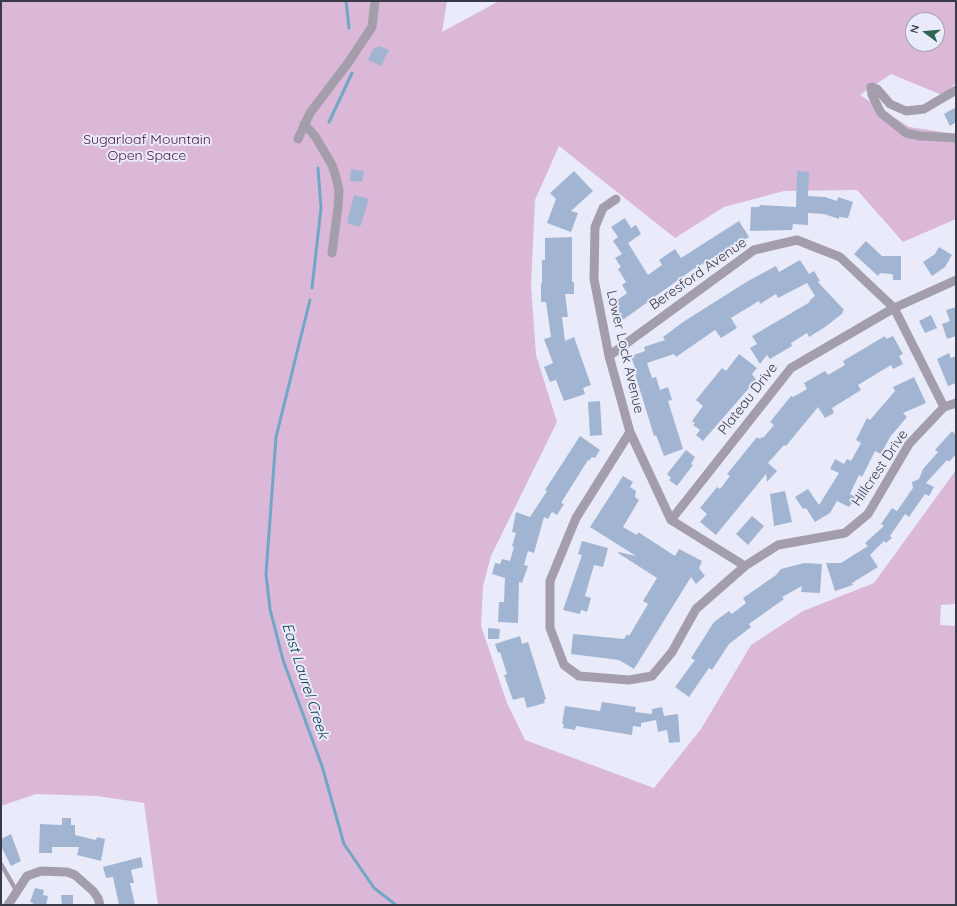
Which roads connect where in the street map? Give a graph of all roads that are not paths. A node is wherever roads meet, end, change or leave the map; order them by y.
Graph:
1 (375, 1) edge
2 (956, 90) edge
3 (304, 124) junction
4 (956, 138) edge
5 (298, 139) dead end
6 (616, 198) dead end
7 (332, 253) dead end
8 (956, 280) edge
9 (894, 308) junction
10 (609, 356) junction
11 (956, 402) edge
12 (944, 407) junction
13 (630, 432) junction
14 (671, 520) junction
15 (745, 566) junction
16 (1, 864) edge
17 (16, 890) junction
18 (8, 905) edge
19 (100, 905) edge

1 - 3 street
2 - 4 street
3 - 5 street
3 - 7 street
6 - 10 street, Lower Lock Avenue
8 - 9 street, Plateau Drive
9 - 10 street, Beresford Avenue
9 - 12 street, Beresford Avenue
9 - 14 street, Plateau Drive
10 - 13 street, Lower Lock Avenue
11 - 12 street, Hillcrest Drive
12 - 15 street, Hillcrest Drive
13 - 14 street, Lower Lock Avenue
13 - 15 street, Hillcrest Drive
14 - 15 street
16 - 17 lane
17 - 18 street
17 - 19 street

